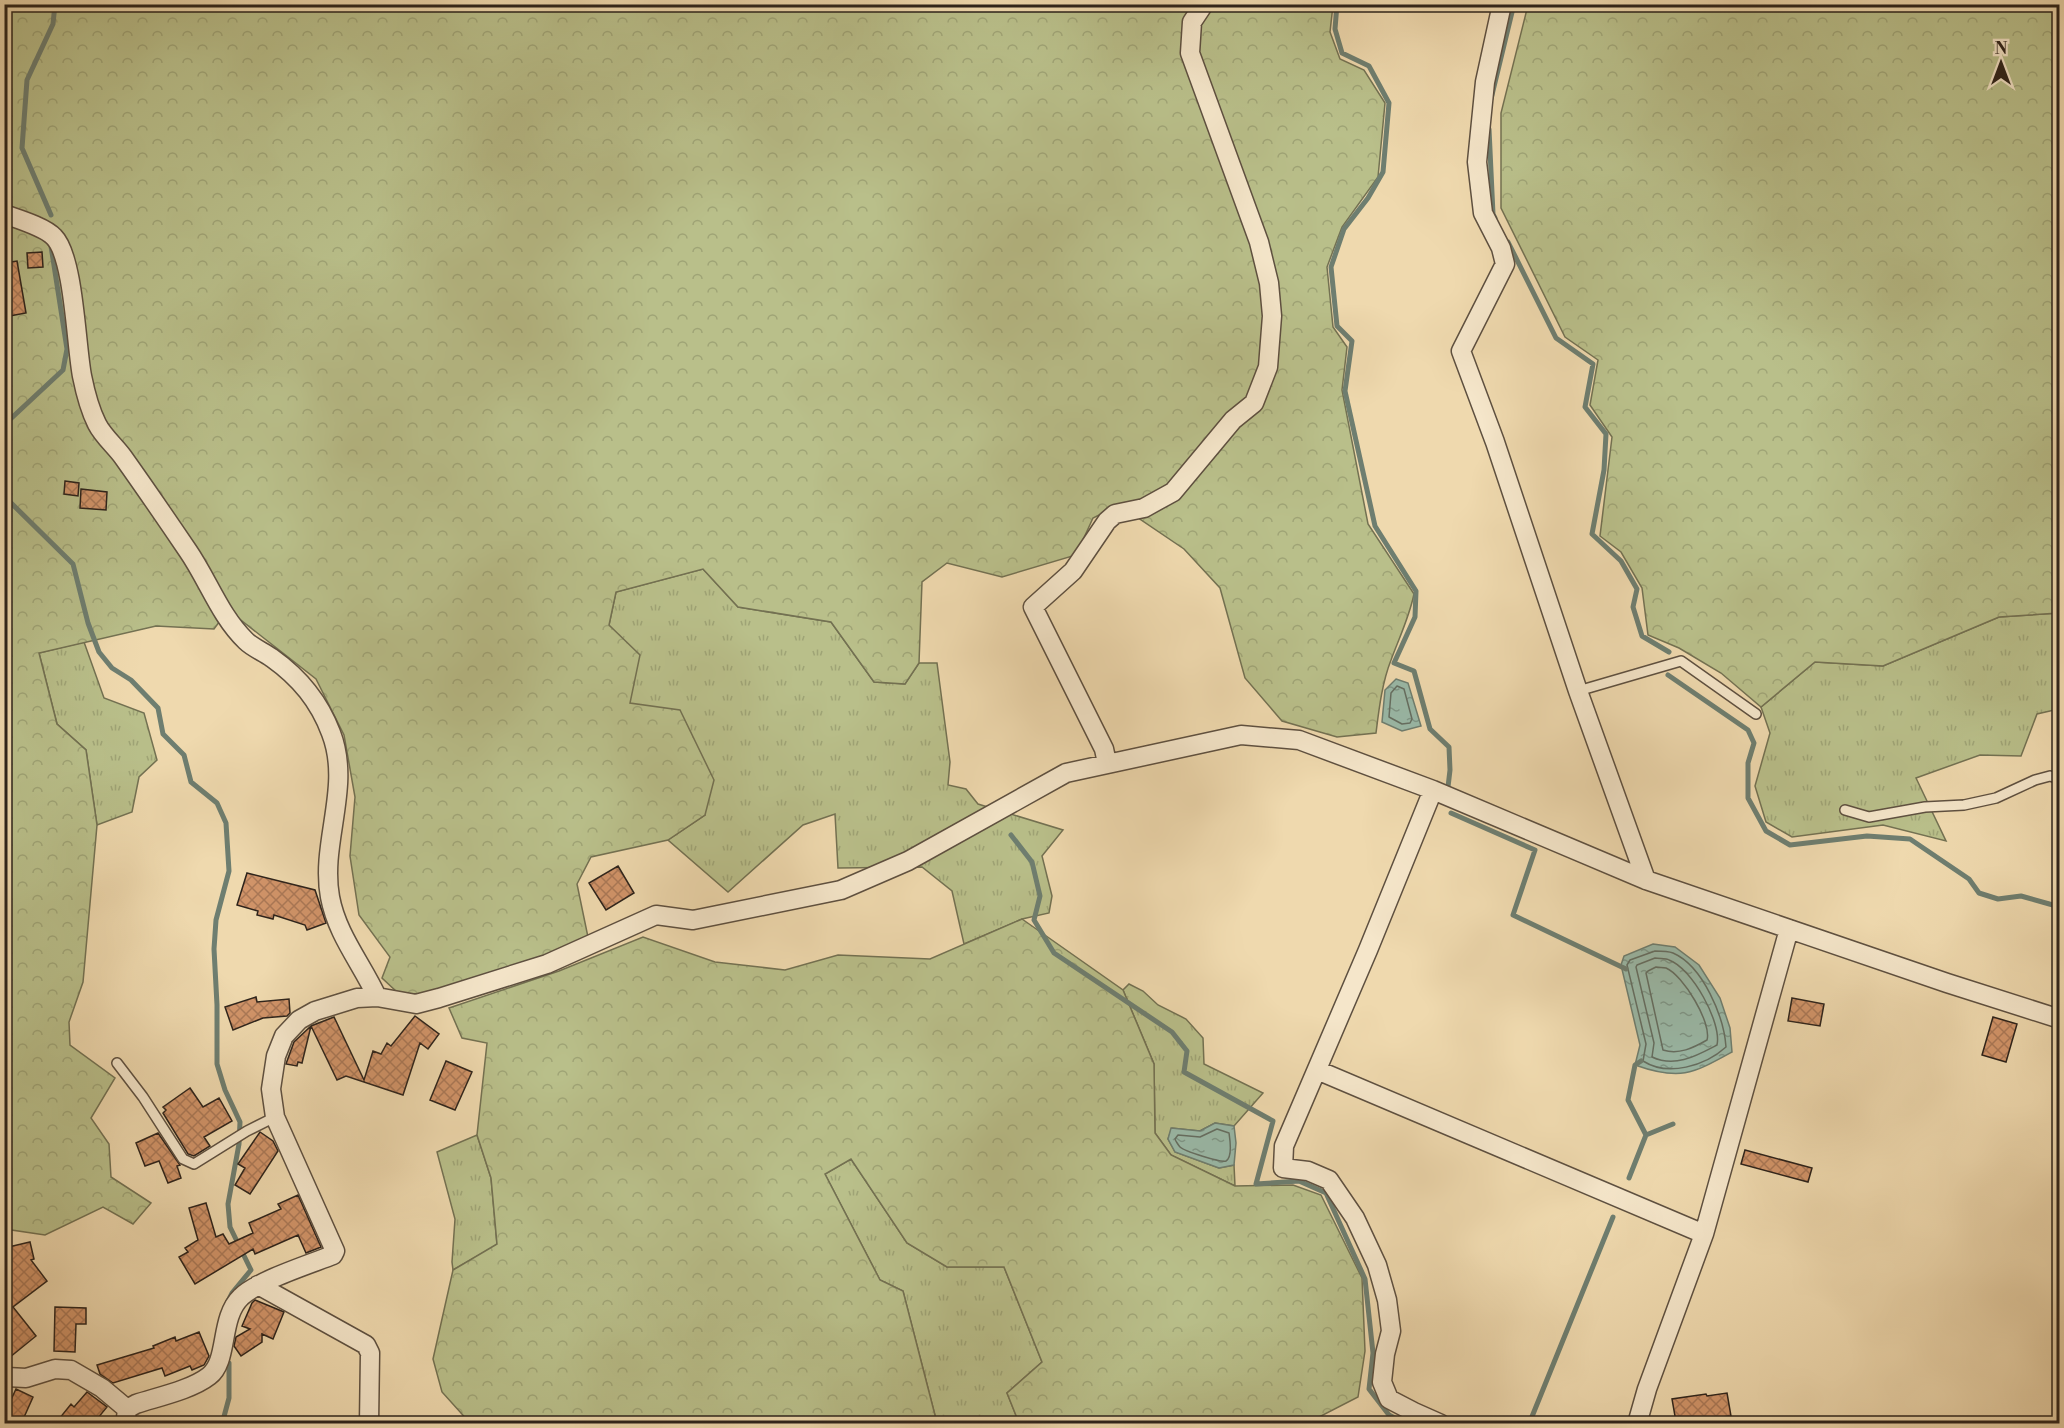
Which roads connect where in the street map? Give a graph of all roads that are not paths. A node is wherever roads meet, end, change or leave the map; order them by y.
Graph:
1 (1204, 4) edge
2 (1502, 4) edge
3 (4, 214) edge
4 (1578, 691) junction
5 (1756, 714) dead end
6 (1107, 763) junction
7 (2060, 779) edge
8 (1433, 790) junction
9 (1845, 810) dead end
10 (1646, 880) junction
11 (1789, 929) junction
12 (377, 997) junction
13 (2056, 1013) edge
14 (117, 1063) dead end
15 (1317, 1070) junction
16 (275, 1117) junction
17 (1704, 1234) junction
18 (258, 1285) junction
19 (6, 1375) edge
20 (127, 1416) edge
21 (1440, 1423) edge
22 (369, 1424) edge
23 (1637, 1424) edge

1 - 6 street
2 - 4 street
3 - 12 street
4 - 5 lane
4 - 10 street
6 - 8 street
6 - 12 street
7 - 9 lane
8 - 10 street
8 - 15 street
10 - 11 street
11 - 13 street
11 - 17 street
12 - 16 street
14 - 16 lane
15 - 17 street
15 - 21 street
16 - 18 street
17 - 23 street
18 - 20 street
18 - 22 street
19 - 20 street

